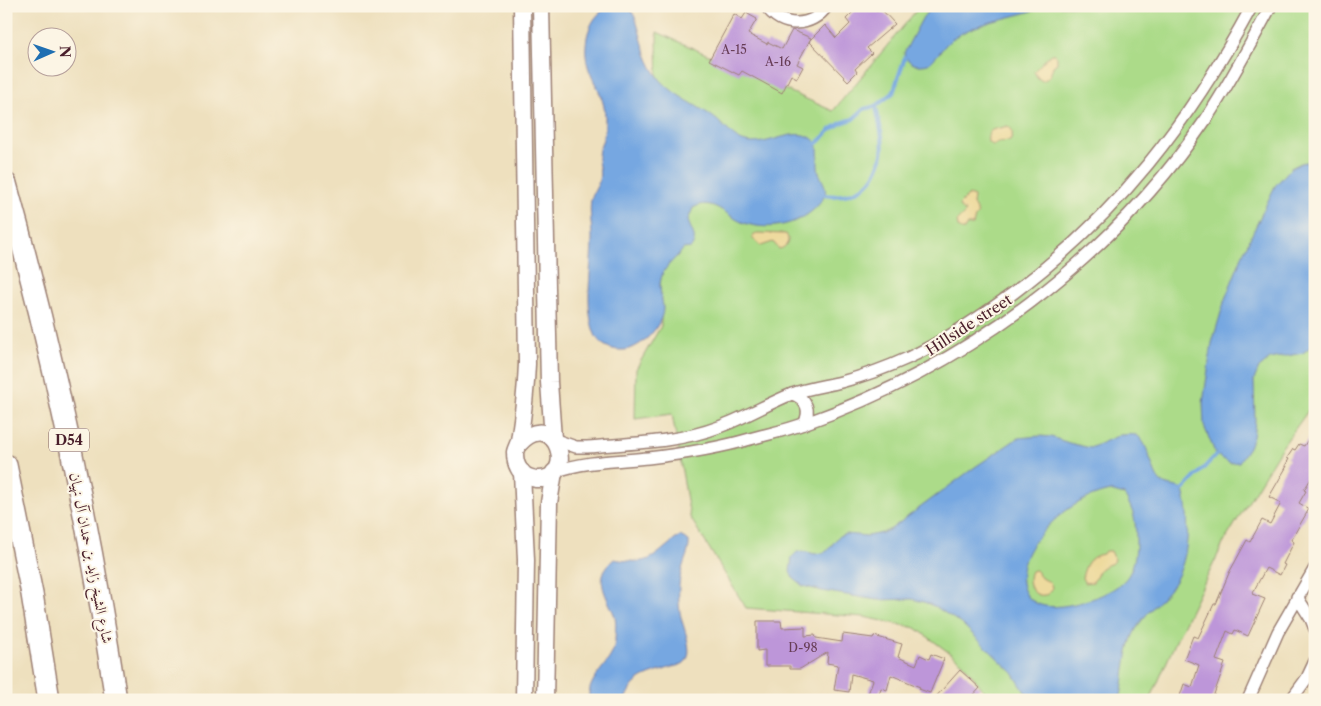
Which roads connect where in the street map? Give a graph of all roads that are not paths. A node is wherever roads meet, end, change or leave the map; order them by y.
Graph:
1 (522, 6) edge
2 (541, 6) edge
3 (766, 6) edge
4 (827, 6) edge
5 (1252, 6) edge
6 (1271, 6) edge
7 (6, 184) edge
8 (792, 394) junction
9 (804, 424) junction
10 (553, 439) junction
11 (518, 444) junction
12 (6, 465) edge
13 (522, 472) junction
14 (554, 472) junction
15 (1315, 568) edge
16 (1297, 597) junction
17 (1315, 629) edge
18 (1315, 661) edge
19 (49, 700) edge
20 (116, 700) edge
21 (524, 700) edge
22 (545, 700) edge
23 (1248, 700) edge
24 (1291, 700) edge

1 - 11 street
2 - 10 street
3 - 4 street
5 - 8 street, Hillside street
6 - 9 street, Hillside street
7 - 20 highway, شارع الشيخ زايد بن حمدان آل نهيان / D54
8 - 9 street
8 - 10 street, Hillside street
9 - 14 street, Hillside street
10 - 11 street
10 - 14 street
11 - 13 street
12 - 19 highway
13 - 14 street
13 - 21 street
14 - 22 street
15 - 16 street
16 - 17 street
16 - 23 street
18 - 24 street

